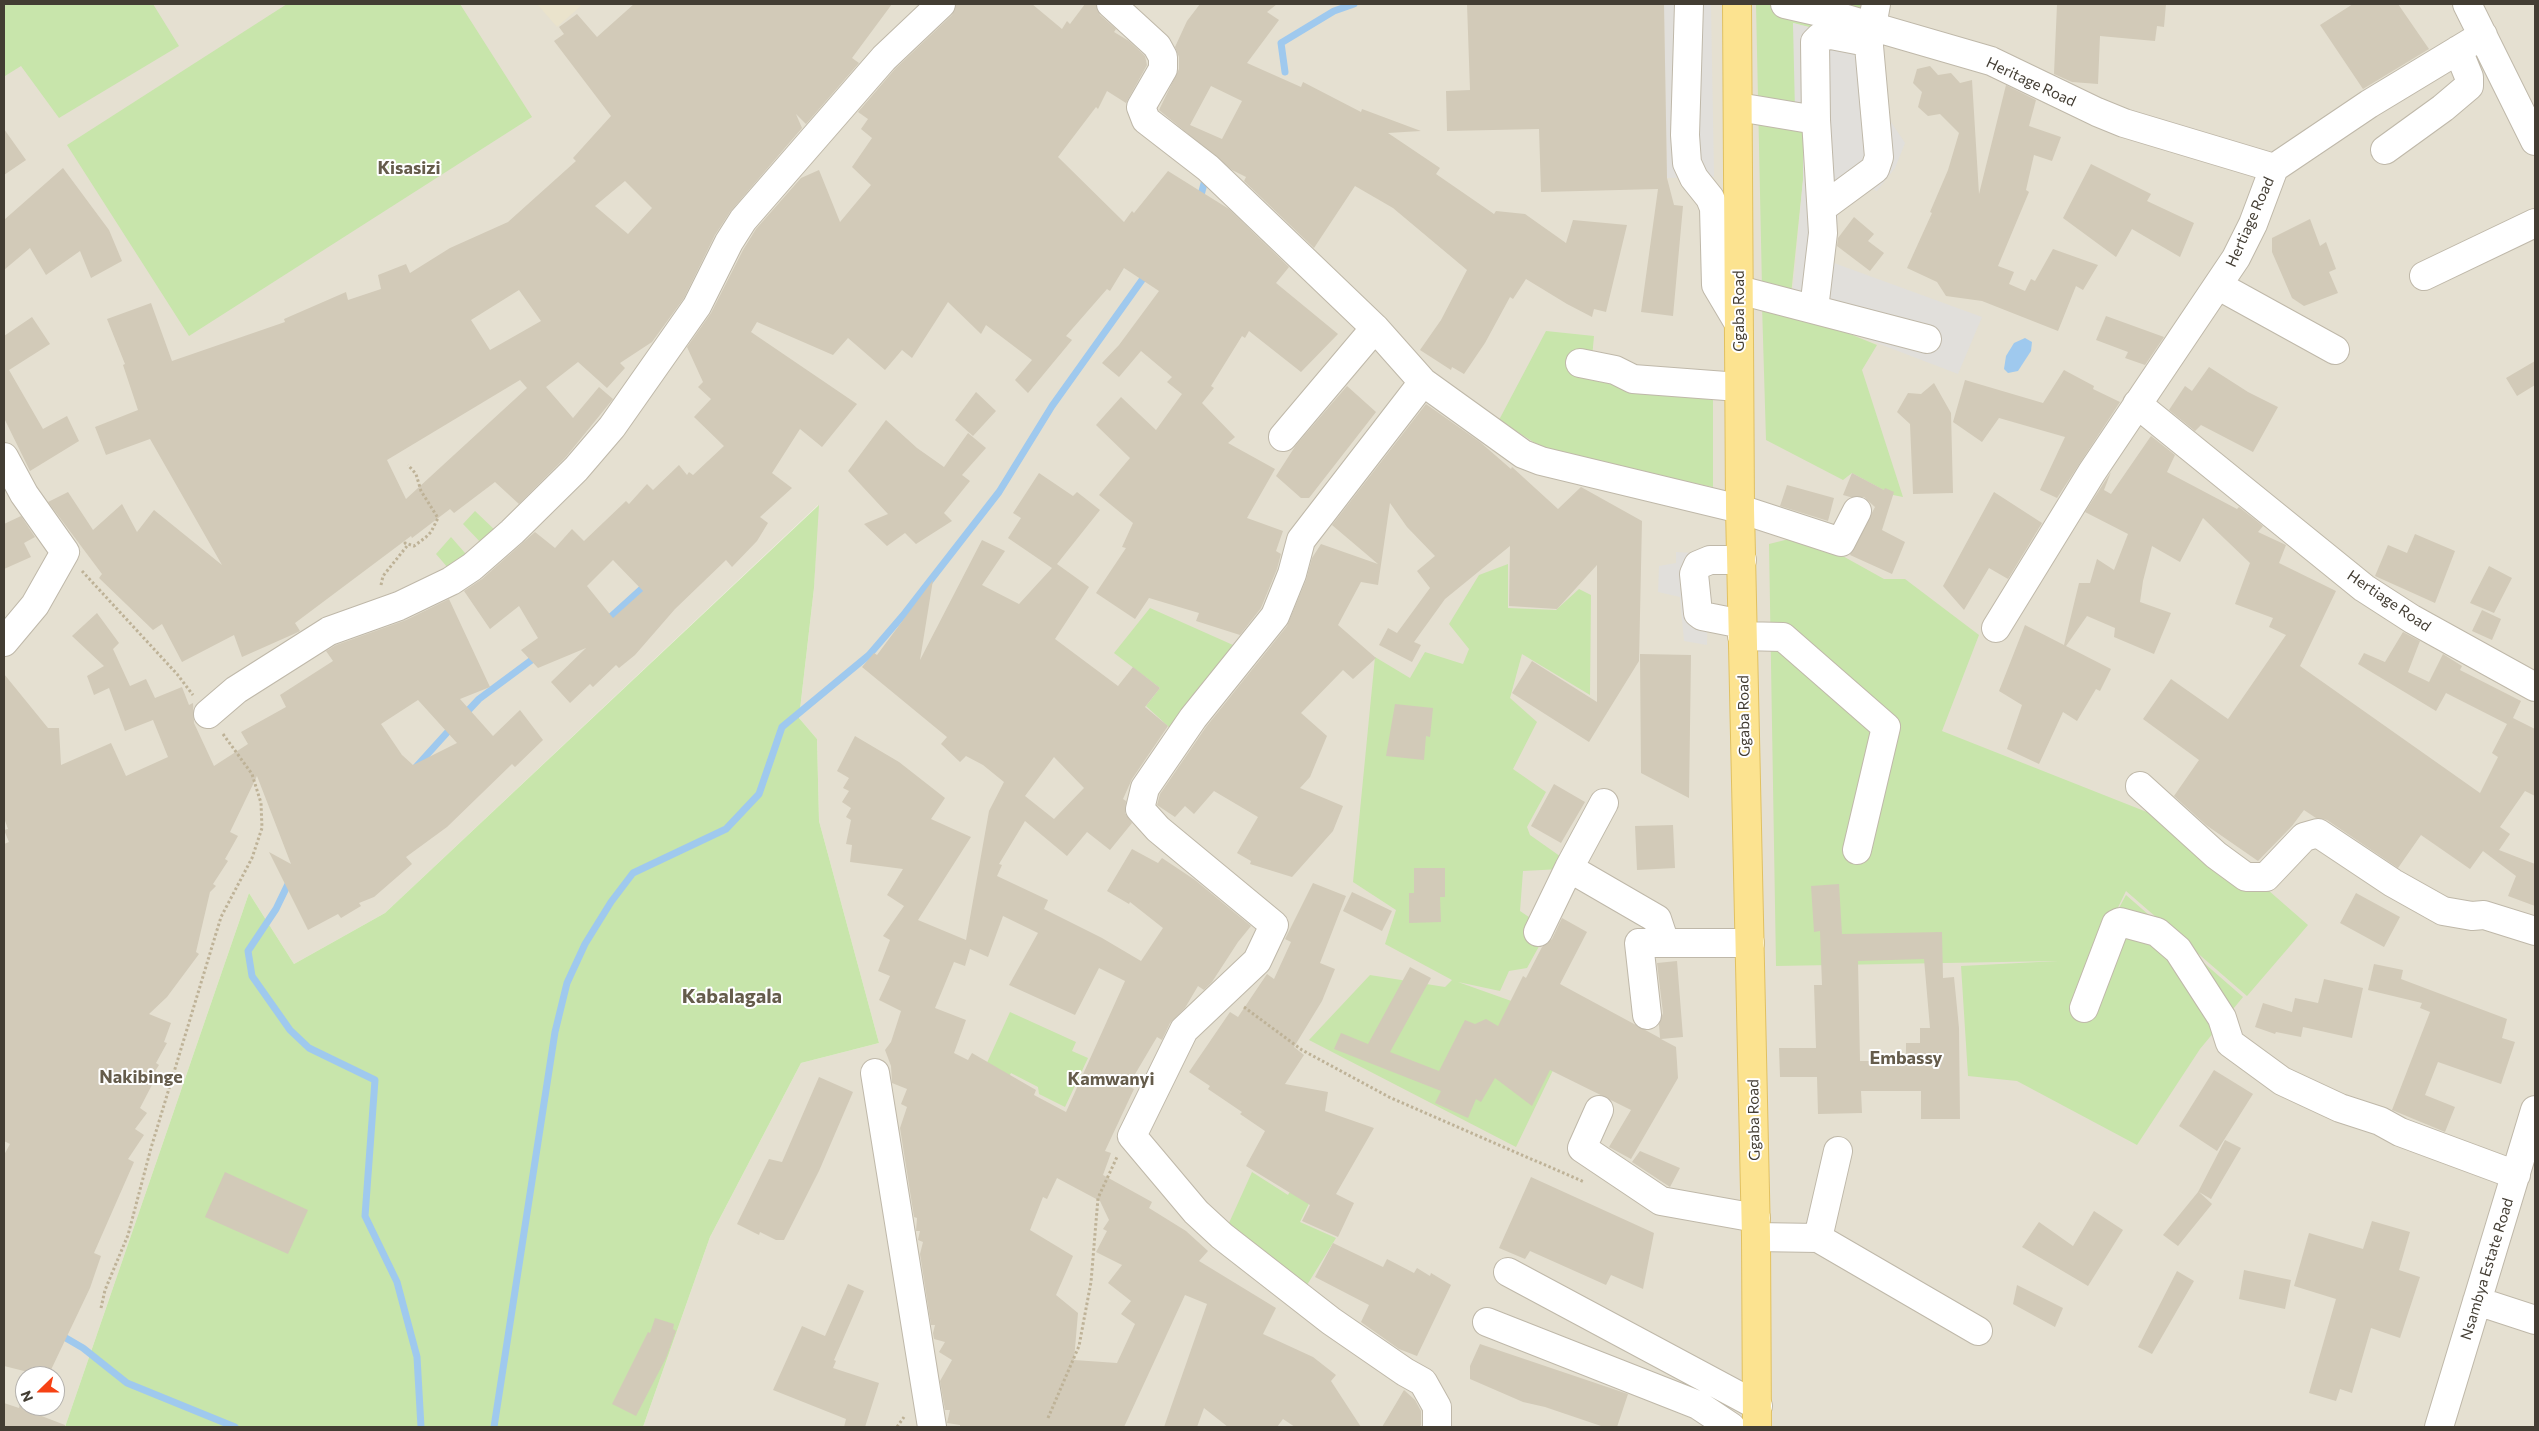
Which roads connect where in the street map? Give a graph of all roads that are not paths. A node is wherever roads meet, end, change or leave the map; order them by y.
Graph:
1 (941, 4) edge
2 (1111, 4) edge
3 (1689, 4) edge
4 (1738, 4) edge
5 (1785, 4) edge
6 (2467, 4) edge
7 (1874, 15) edge
8 (2482, 35) junction
9 (2458, 50) junction
10 (1738, 107) junction
11 (1816, 120) junction
12 (2535, 141) edge
13 (2385, 150) dead end
14 (2274, 168) junction
15 (1822, 208) junction
16 (2535, 223) edge
17 (2424, 276) dead end
18 (2219, 286) junction
19 (1739, 290) junction
20 (1814, 309) junction
21 (1738, 322) junction
22 (1375, 328) junction
23 (1927, 339) dead end
24 (2335, 350) dead end
25 (1580, 363) dead end
26 (1423, 382) junction
27 (1739, 387) junction
28 (2137, 404) junction
29 (1283, 437) dead end
30 (4, 457) edge
31 (1740, 509) junction
32 (1857, 511) dead end
33 (1742, 560) junction
34 (1996, 628) dead end
35 (1742, 630) junction
36 (4, 642) edge
37 (2535, 688) edge
38 (208, 714) road end
39 (2140, 786) dead end
40 (1604, 803) dead end
41 (1857, 850) dead end
42 (1569, 868) junction
43 (2535, 931) edge
44 (1538, 932) dead end
45 (1665, 943) junction
46 (1750, 944) junction
47 (2084, 1008) dead end
48 (1647, 1015) dead end
49 (875, 1073) dead end
50 (1600, 1110) dead end
51 (2535, 1110) edge
52 (1838, 1151) dead end
53 (2516, 1175) junction
54 (1756, 1228) junction
55 (1818, 1238) junction
56 (1508, 1272) dead end
57 (2477, 1301) junction
58 (2535, 1320) edge
59 (1487, 1322) dead end
60 (1978, 1331) dead end
61 (1757, 1417) edge
62 (932, 1427) edge
63 (1437, 1427) edge
64 (1730, 1427) edge
65 (2439, 1427) edge

1 - 38 street
2 - 22 street
3 - 21 street
4 - 10 main road, Ggaba Road
5 - 7 street, Heritage Road
6 - 8 street
7 - 14 street, Heritage Road
8 - 9 street, Hertiage Road
8 - 12 street
9 - 13 street
9 - 14 street, Hertiage Road
10 - 11 street
10 - 19 main road, Ggaba Road
11 - 15 street
11 - 15 street
14 - 18 street, Hertiage Road
15 - 20 street
16 - 17 street
18 - 24 street
18 - 28 street, Hertiage Road
19 - 20 street
19 - 21 main road, Ggaba Road
20 - 23 street
21 - 27 main road, Ggaba Road
22 - 26 street
22 - 29 street
25 - 27 street
26 - 31 street
26 - 63 street
27 - 31 main road, Ggaba Road
28 - 34 street, Hertiage Road
28 - 37 street, Hertiage Road
30 - 36 street
31 - 32 street
31 - 33 main road, Ggaba Road
33 - 35 main road, Ggaba Road
33 - 35 street
35 - 41 street
35 - 46 main road, Ggaba Road
39 - 43 street
40 - 42 street
42 - 44 street
42 - 45 street
45 - 46 street
45 - 48 street
46 - 54 main road, Ggaba Road
47 - 53 street
49 - 62 street
50 - 54 street
51 - 53 street, Nsambya Estate Road
52 - 55 street
53 - 57 street, Nsambya Estate Road
54 - 55 street
54 - 61 main road, Ggaba Road
55 - 60 street
56 - 61 street
57 - 58 street
57 - 65 street, Nsambya Estate Road
59 - 64 street

